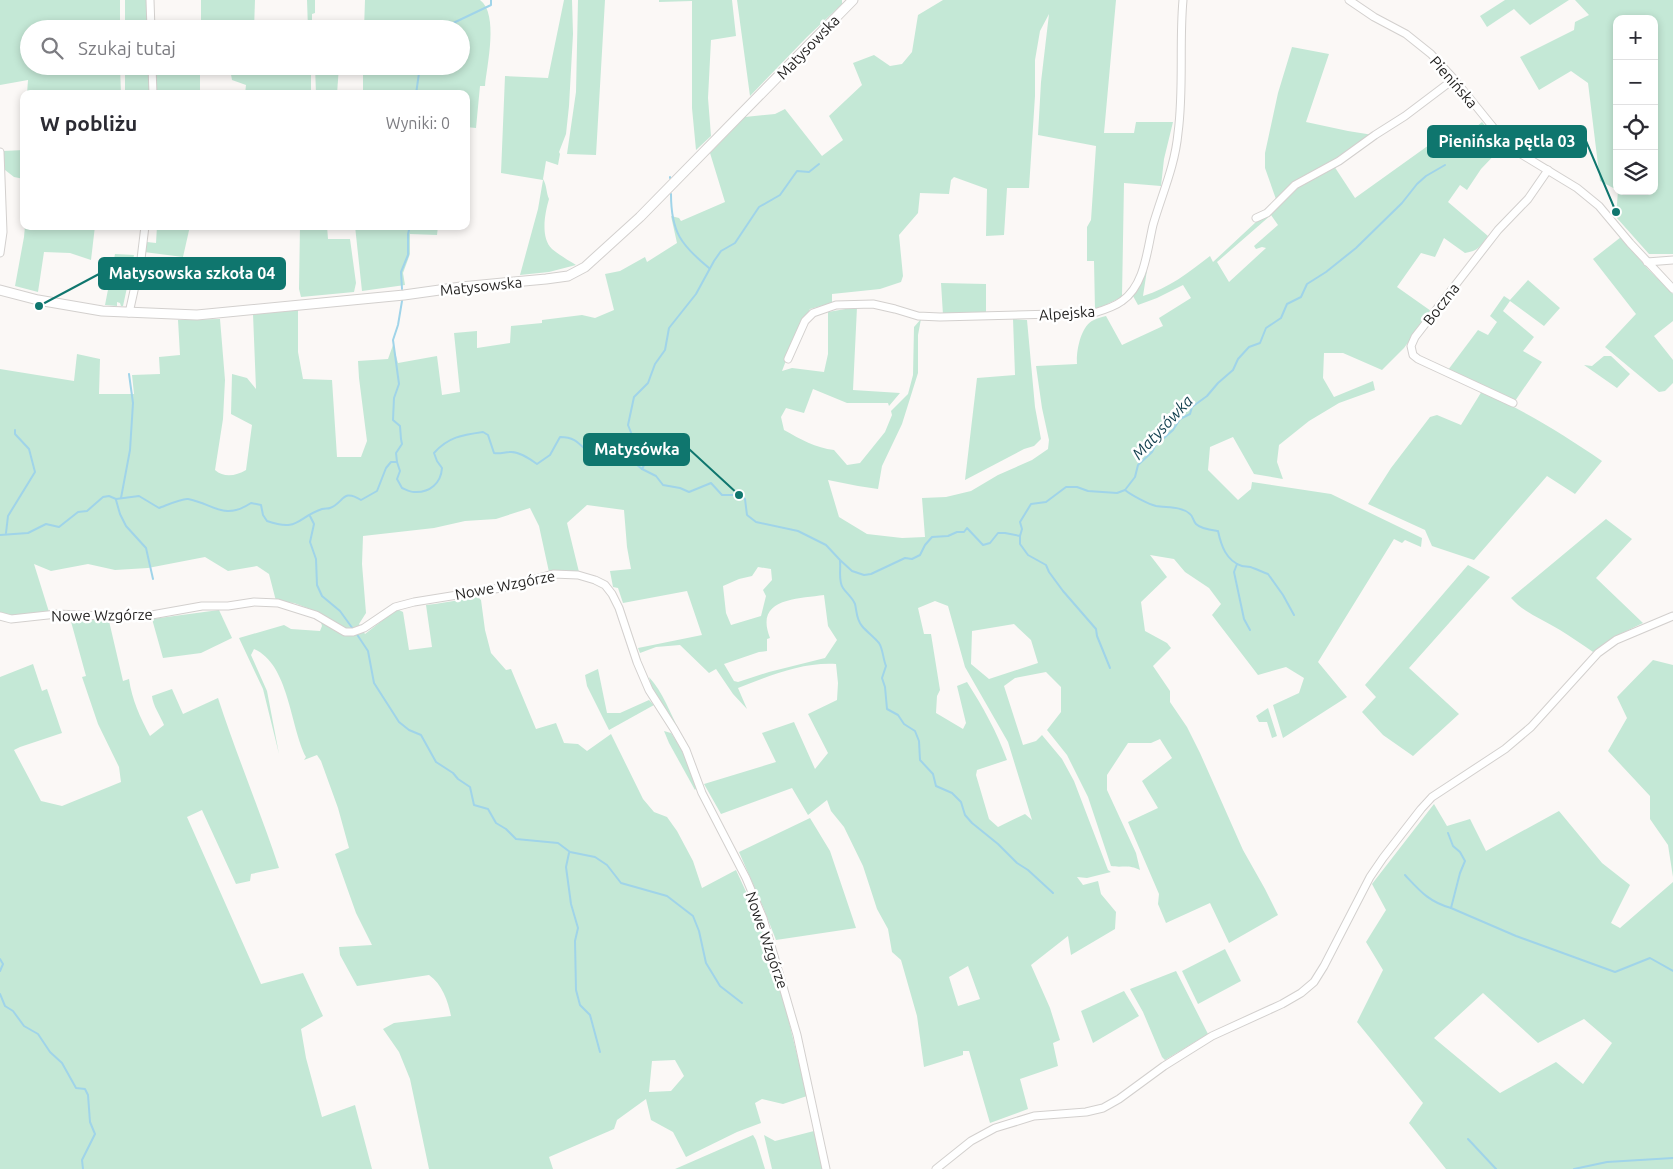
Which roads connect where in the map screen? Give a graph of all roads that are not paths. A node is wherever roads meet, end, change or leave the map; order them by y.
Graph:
1 (150, 0) edge
2 (854, 0) edge
3 (1183, 0) edge
4 (1349, 0) edge
5 (151, 20) edge
6 (152, 75) edge
7 (1454, 79) junction
8 (153, 90) edge
9 (0, 152) edge
10 (1548, 170) junction
11 (1256, 218) dead end
12 (144, 230) edge
13 (0, 253) edge
14 (1673, 260) edge
15 (1647, 262) junction
16 (0, 290) edge
17 (1673, 290) edge
18 (129, 313) junction
19 (788, 359) dead end
20 (1513, 403) dead end
21 (0, 616) edge
22 (1673, 616) edge
23 (826, 1169) edge
24 (936, 1169) edge

1 - 5 street
2 - 18 street, Matysowska
3 - 19 street, Alpejska
4 - 7 street, Pienińska
6 - 8 street
7 - 10 street, Pienińska
7 - 11 street
9 - 13 street
10 - 15 street, Pienińska
10 - 20 street, Boczna
12 - 18 street
14 - 15 street
15 - 17 street, Pienińska
16 - 18 street, Matysowska
21 - 23 street, Nowe Wzgórze
22 - 24 street

